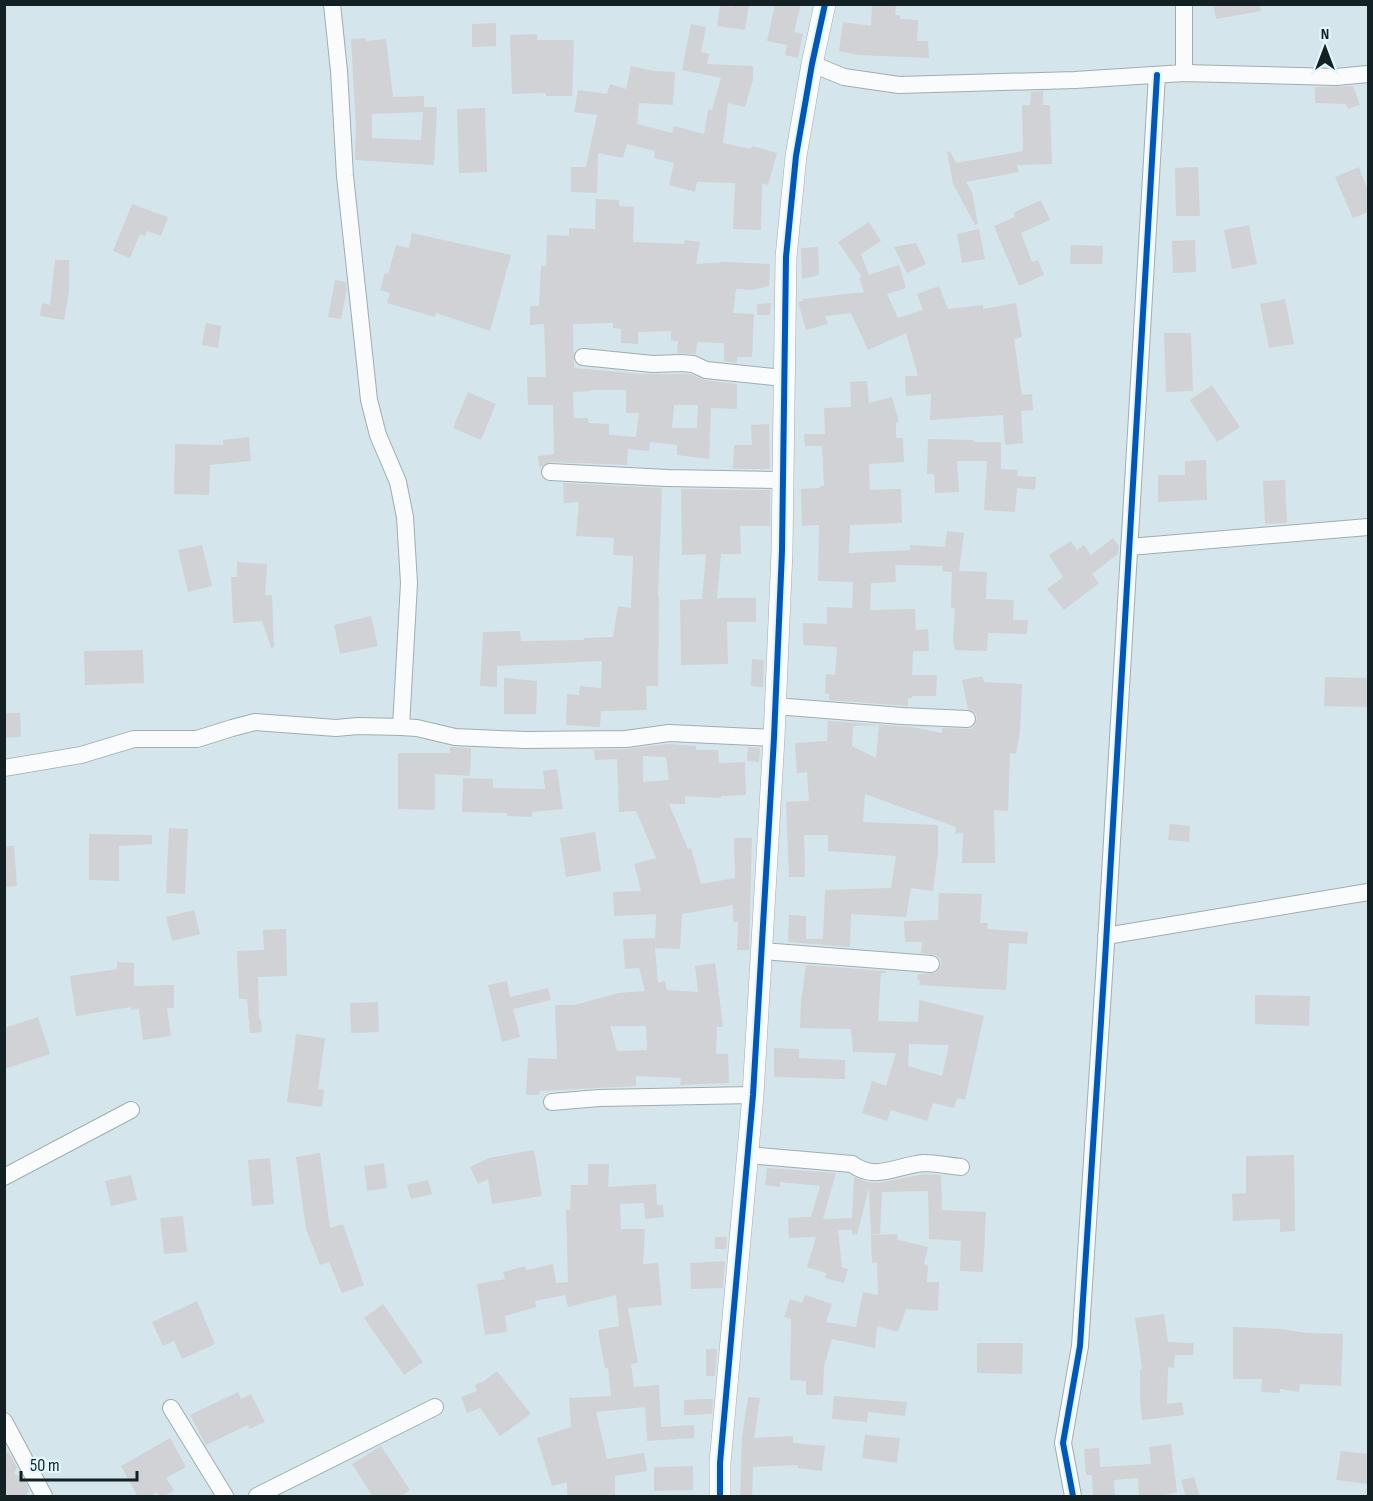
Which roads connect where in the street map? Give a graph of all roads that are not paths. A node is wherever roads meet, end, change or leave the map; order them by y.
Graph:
1 (332, 4) edge
2 (825, 4) edge
3 (1184, 4) edge
4 (812, 64) junction
5 (1184, 73) junction
6 (1157, 75) junction
7 (1368, 75) edge
8 (583, 357) dead end
9 (783, 378) junction
10 (550, 472) dead end
11 (782, 480) junction
12 (1368, 527) edge
13 (1129, 547) junction
14 (775, 706) junction
15 (967, 719) dead end
16 (401, 727) junction
17 (774, 738) junction
18 (4, 768) edge
19 (1368, 892) edge
20 (1106, 936) junction
21 (762, 951) junction
22 (931, 964) dead end
23 (753, 1095) junction
24 (552, 1102) dead end
25 (131, 1110) dead end
26 (748, 1155) junction
27 (961, 1167) dead end
28 (4, 1177) edge
29 (435, 1407) dead end
30 (171, 1408) dead end
31 (4, 1422) edge
32 (44, 1497) edge
33 (225, 1497) edge
34 (257, 1497) edge
35 (720, 1497) edge
36 (1073, 1497) edge

1 - 16 street
2 - 4 street
3 - 5 street
4 - 6 street
4 - 9 street
5 - 6 street
5 - 7 street
6 - 13 street
8 - 9 street
9 - 11 street
10 - 11 street
11 - 14 street
12 - 13 street
13 - 20 street
14 - 15 street
14 - 17 street
16 - 17 street
16 - 18 street
17 - 21 street
19 - 20 street
20 - 36 street
21 - 22 street
21 - 23 street
23 - 24 street
23 - 26 street
25 - 28 street
26 - 27 street
26 - 35 street
29 - 34 street
30 - 33 street
31 - 32 street

